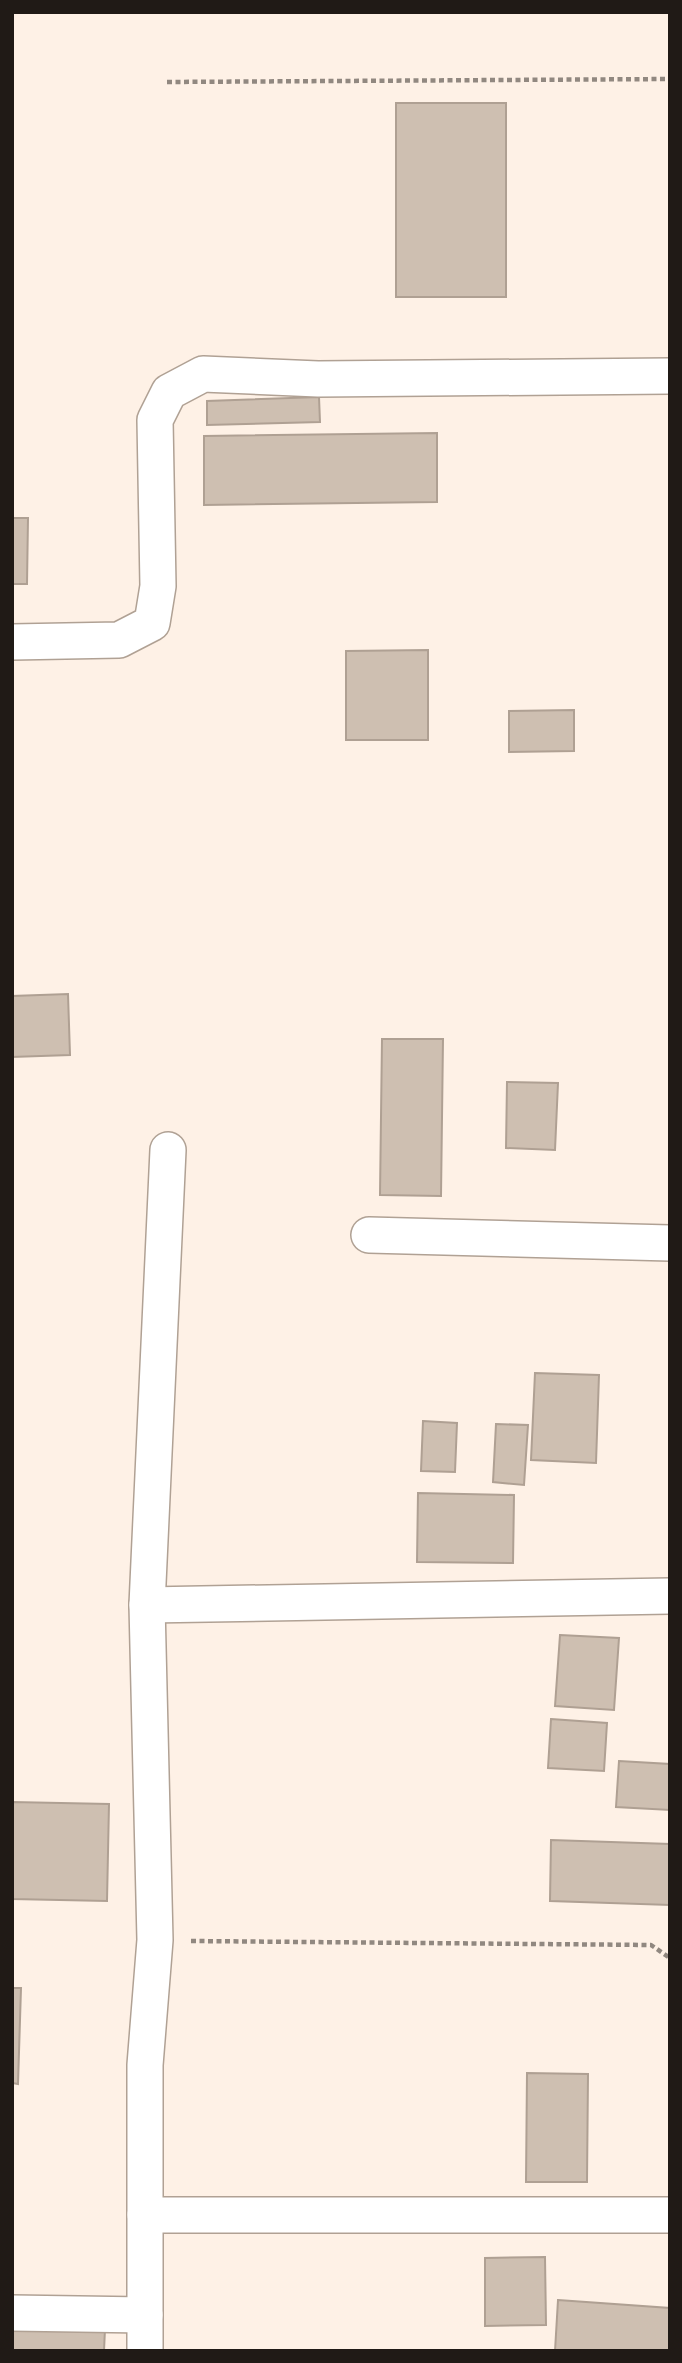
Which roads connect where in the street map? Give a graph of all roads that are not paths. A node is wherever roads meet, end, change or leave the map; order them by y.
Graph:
1 (670, 376) edge
2 (12, 642) edge
3 (168, 1150) dead end
4 (369, 1236) dead end
5 (670, 1243) edge
6 (670, 1596) edge
7 (147, 1605) junction
8 (145, 2215) junction
9 (670, 2216) edge
10 (12, 2312) edge
11 (145, 2315) junction
12 (145, 2351) edge

1 - 2 street
3 - 7 street
4 - 5 street
6 - 7 street
7 - 8 street
8 - 9 street
8 - 11 street
10 - 11 street
11 - 12 street

